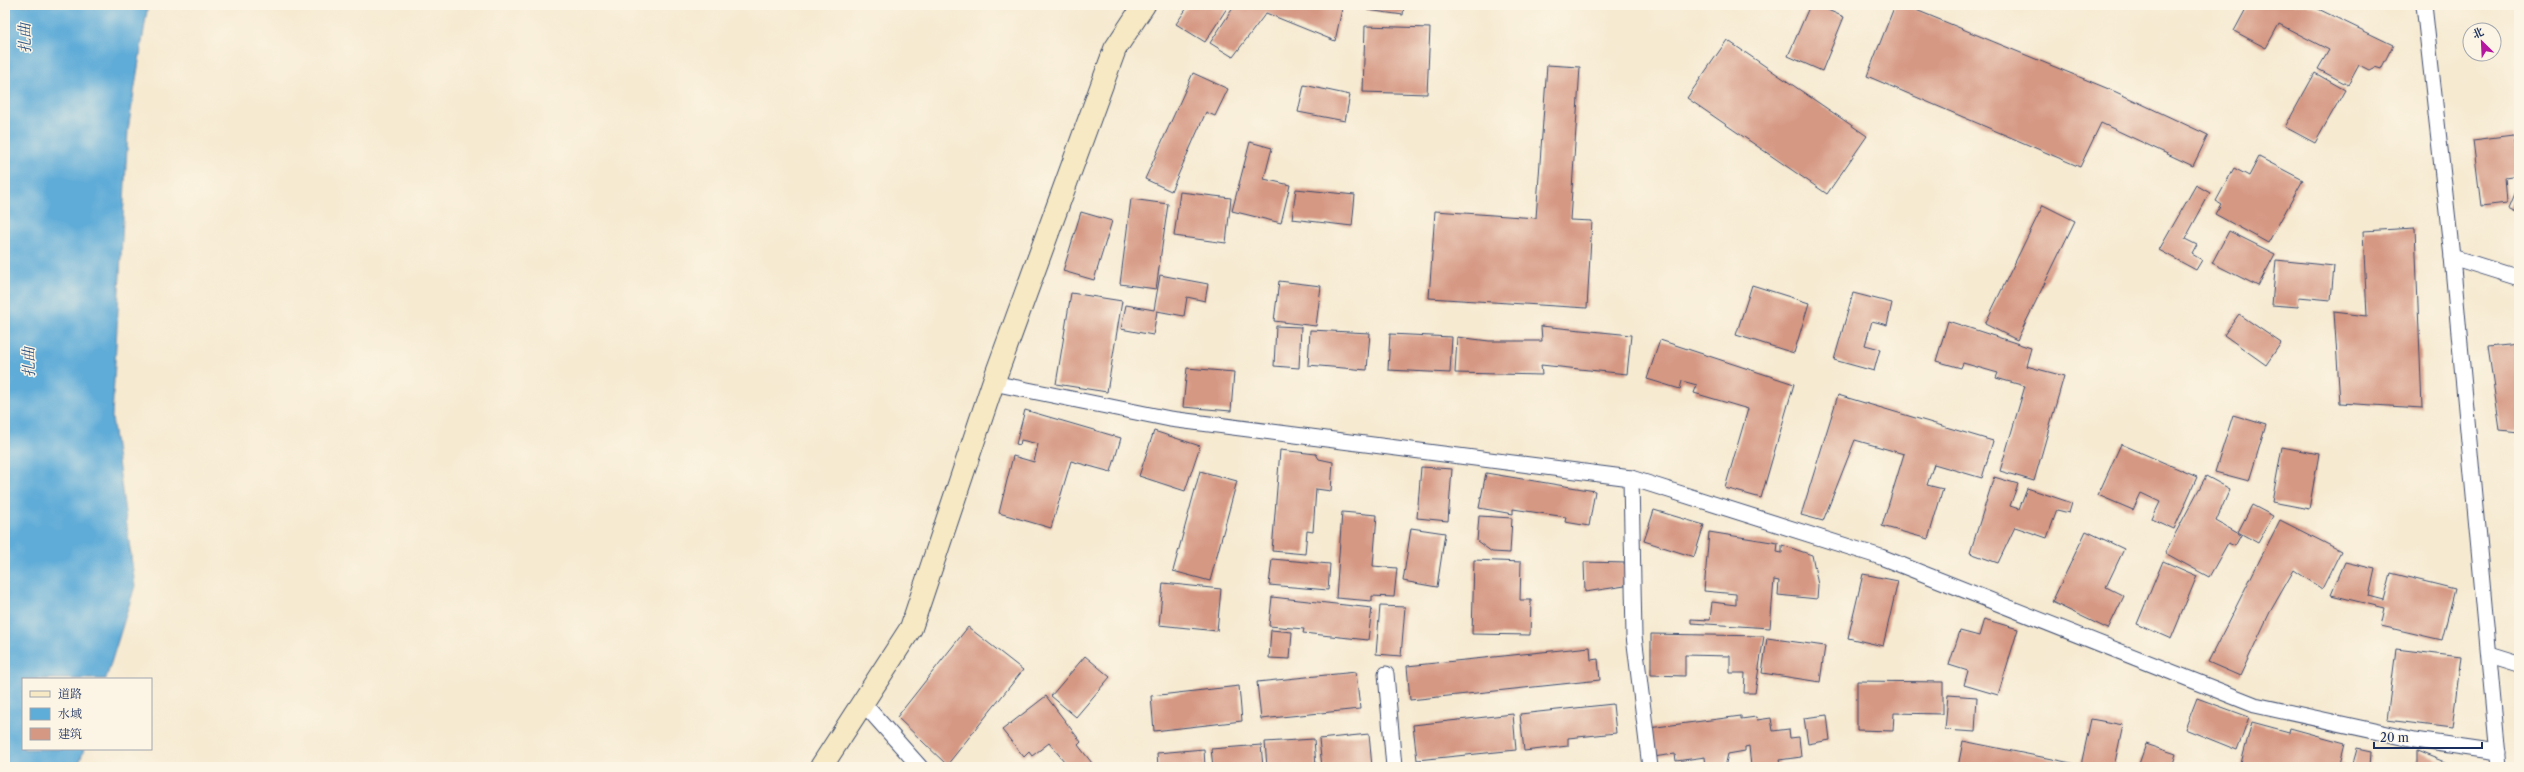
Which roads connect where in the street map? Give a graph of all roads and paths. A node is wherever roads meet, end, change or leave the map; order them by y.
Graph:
1 (1144, 5) edge
2 (2424, 5) edge
3 (2452, 257) junction
4 (2519, 278) edge
5 (993, 383) junction
6 (1631, 478) junction
7 (2490, 655) junction
8 (2519, 664) edge
9 (1386, 674) dead end
10 (863, 703) junction
11 (2498, 752) junction
12 (821, 767) edge
13 (920, 767) edge
14 (1394, 767) edge
15 (1650, 767) edge
16 (2500, 767) edge

1 - 5 street
2 - 3 lane
3 - 4 lane
3 - 7 lane
5 - 6 lane
5 - 10 street
6 - 11 lane
6 - 15 lane
7 - 8 lane
7 - 11 lane
9 - 14 lane
10 - 12 street
10 - 13 lane
11 - 16 lane

